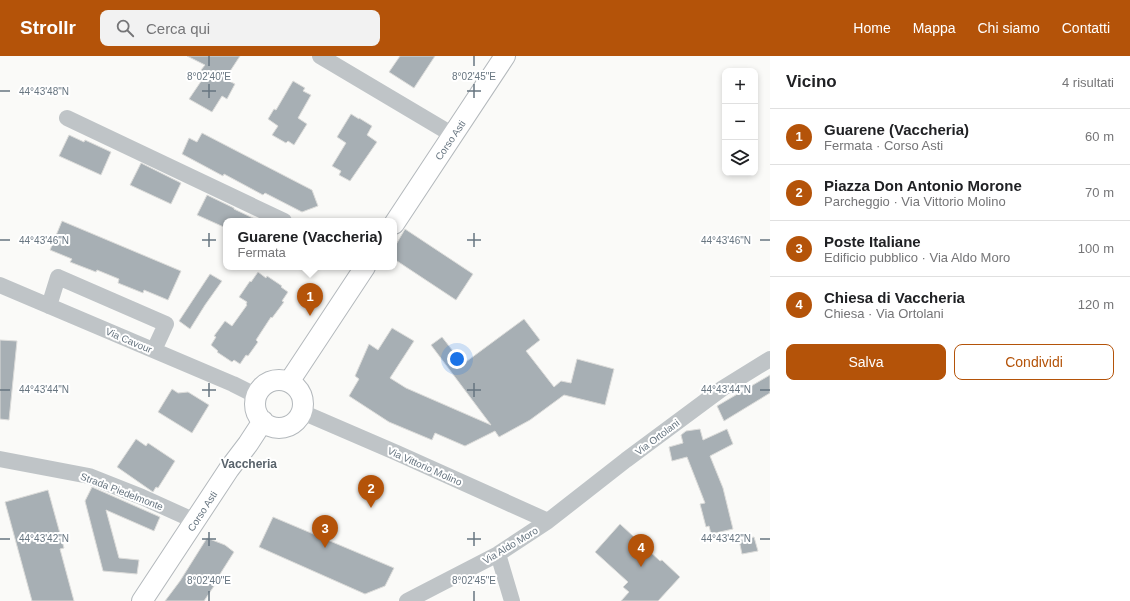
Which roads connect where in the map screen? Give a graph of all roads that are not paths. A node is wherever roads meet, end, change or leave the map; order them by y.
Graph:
1 (320, 56) edge
2 (505, 56) edge
3 (67, 118) dead end
4 (453, 135) junction
5 (278, 218) edge
6 (397, 219) edge
7 (363, 270) edge
8 (0, 285) edge
9 (49, 306) junction
10 (154, 350) junction
11 (770, 359) edge
12 (289, 382) junction
13 (257, 396) junction
14 (302, 412) junction
15 (263, 421) junction
16 (0, 458) edge
17 (195, 522) junction
18 (548, 522) junction
19 (498, 554) junction
20 (142, 601) edge
21 (407, 601) edge
22 (512, 601) edge

1 - 4 street
2 - 4 main road, Corso Asti
3 - 5 street
4 - 6 main road, Corso Asti
7 - 12 main road
8 - 9 street, Via Cavour
9 - 10 street, Via Cavour
9 - 10 street
10 - 13 street, Via Cavour
11 - 18 street, Via Ortolani
12 - 13 main road
12 - 14 main road
13 - 15 main road
14 - 15 main road
14 - 18 street, Via Vittorio Molino
15 - 17 main road, Corso Asti
16 - 17 street, Strada Piedelmonte
17 - 20 main road, Corso Asti
18 - 19 street, Via Aldo Moro
19 - 21 street, Via Aldo Moro
19 - 22 street

